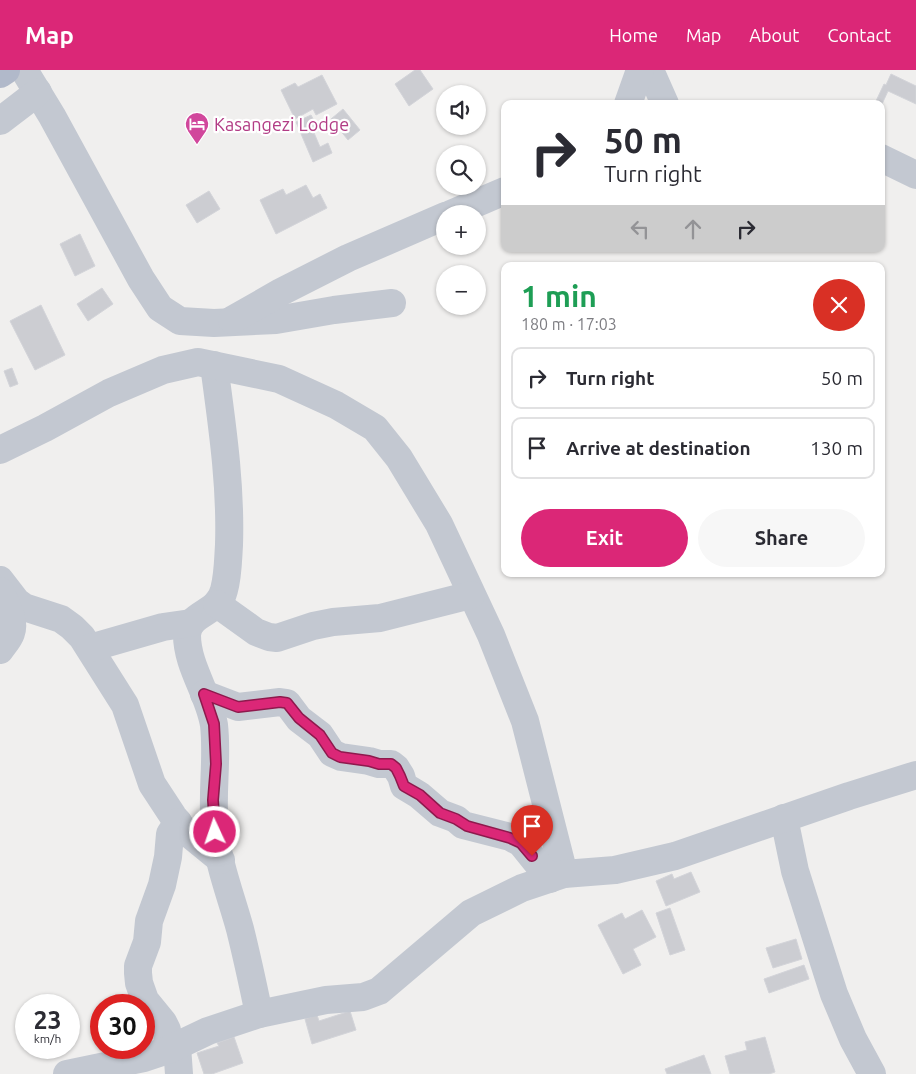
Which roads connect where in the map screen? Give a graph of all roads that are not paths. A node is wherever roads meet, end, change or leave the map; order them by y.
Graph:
1 (6, 70) edge
2 (640, 70) edge
3 (650, 70) edge
4 (0, 74) edge
5 (31, 81) edge
6 (629, 100) edge
7 (663, 100) edge
8 (0, 121) edge
9 (885, 160) edge
10 (916, 174) edge
11 (501, 193) edge
12 (472, 205) edge
13 (436, 220) edge
14 (392, 303) dead end
15 (228, 322) junction
16 (214, 365) junction
17 (0, 450) edge
18 (0, 580) edge
19 (0, 591) edge
20 (471, 595) junction
21 (217, 604) junction
22 (191, 623) junction
23 (90, 648) junction
24 (0, 650) edge
25 (204, 694) junction
26 (916, 775) edge
27 (784, 818) junction
28 (178, 822) junction
29 (220, 860) junction
30 (557, 876) junction
31 (142, 994) edge
32 (155, 1014) edge
33 (259, 1014) junction
34 (174, 1057) edge
35 (155, 1058) edge
36 (103, 1059) edge
37 (67, 1074) edge
38 (872, 1074) edge

1 - 4 main road
2 - 6 street
3 - 7 street
5 - 8 street
5 - 15 street
9 - 10 street
11 - 12 street
13 - 15 street
14 - 15 street
16 - 17 street
16 - 20 street
16 - 21 street
18 - 23 street
19 - 24 street
20 - 21 street
20 - 30 street
21 - 22 street
22 - 23 street
22 - 25 street
23 - 28 street
25 - 29 street
25 - 30 street
26 - 27 street
27 - 30 street
27 - 38 street
28 - 29 street
28 - 31 street
29 - 33 street
30 - 33 street
32 - 34 street
33 - 34 street
34 - 35 street
36 - 37 street

